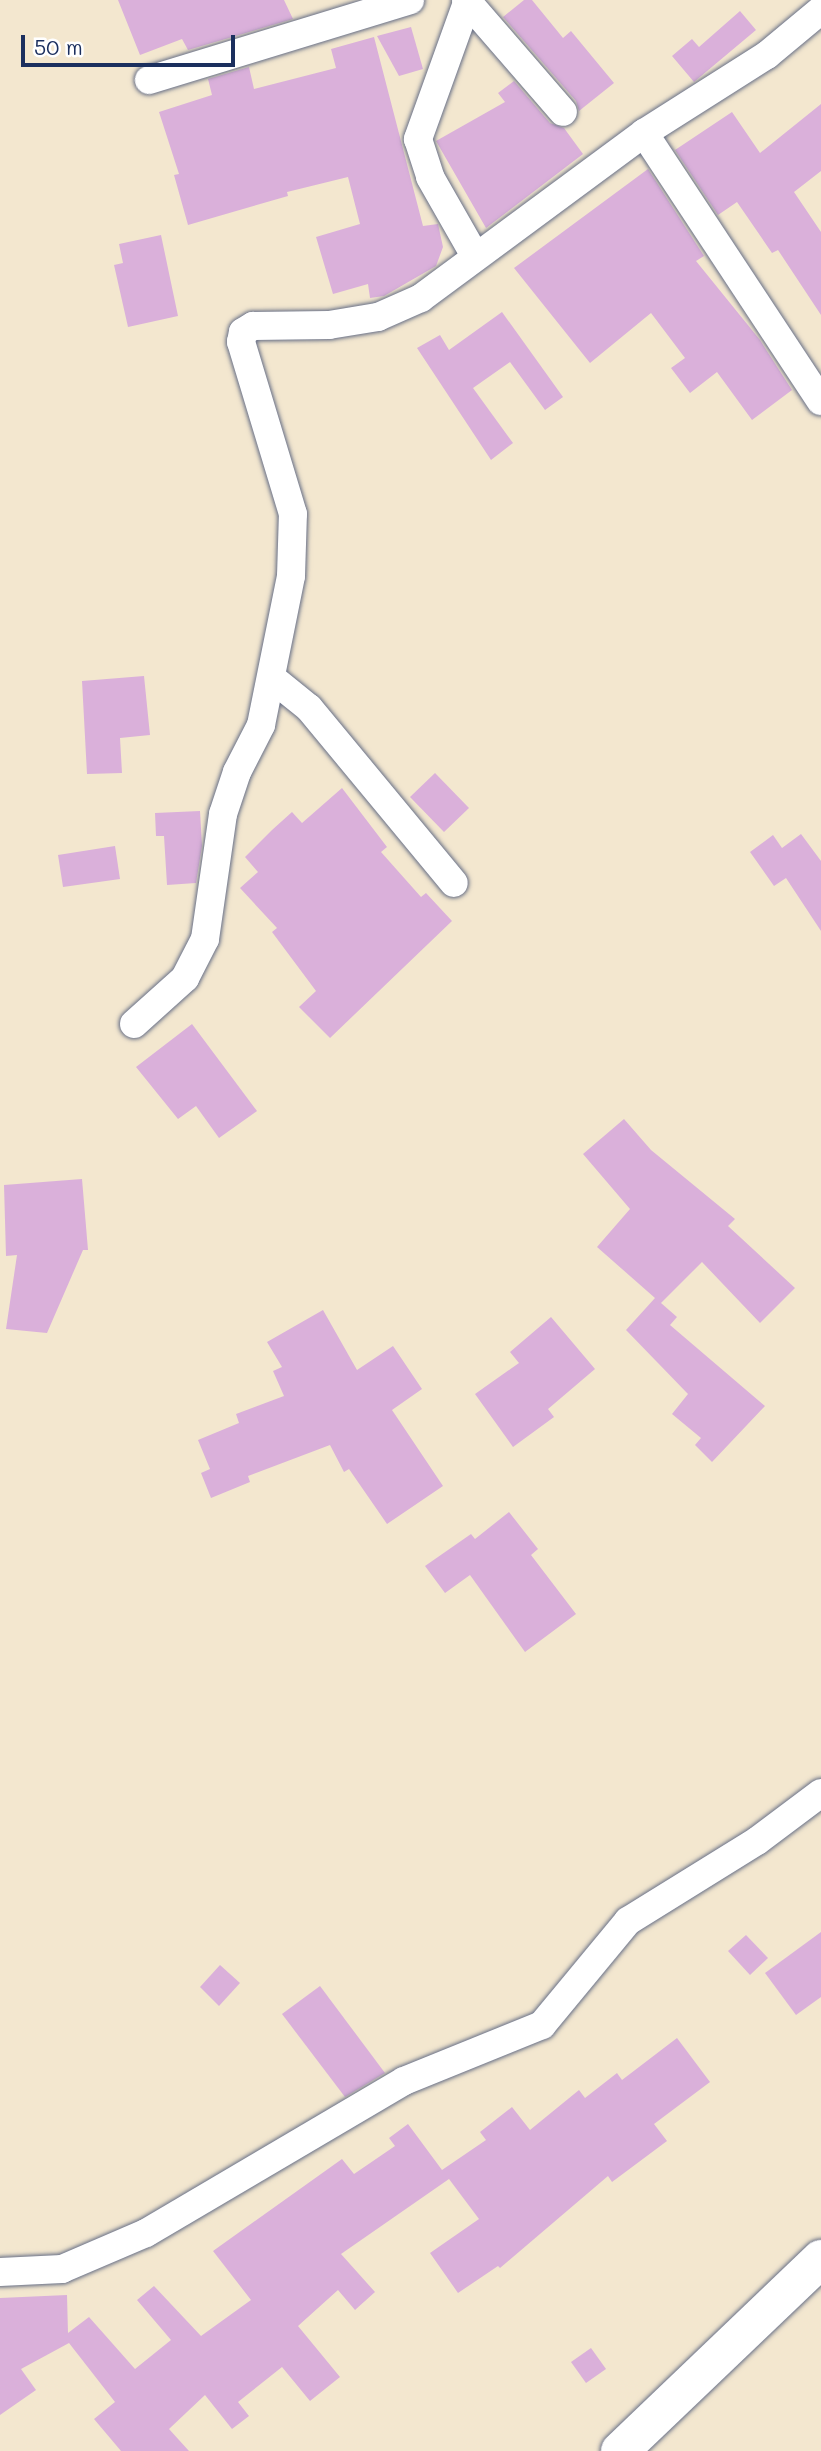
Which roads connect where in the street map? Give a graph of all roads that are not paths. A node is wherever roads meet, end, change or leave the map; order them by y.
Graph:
1 (410, 0) edge
2 (467, 0) edge
3 (821, 10) edge
4 (149, 80) dead end
5 (563, 111) dead end
6 (644, 133) junction
7 (475, 256) junction
8 (821, 401) edge
9 (273, 679) junction
10 (454, 883) dead end
11 (134, 1024) dead end
12 (821, 1793) edge
13 (821, 2259) edge
14 (0, 2272) edge
15 (690, 2388) junction
16 (620, 2451) edge
17 (643, 2451) edge

1 - 4 street
2 - 5 street
2 - 7 street
3 - 6 street
6 - 7 street
6 - 8 street
7 - 9 street
9 - 10 street
9 - 11 street
12 - 14 street
13 - 15 street
15 - 16 street
15 - 17 street

